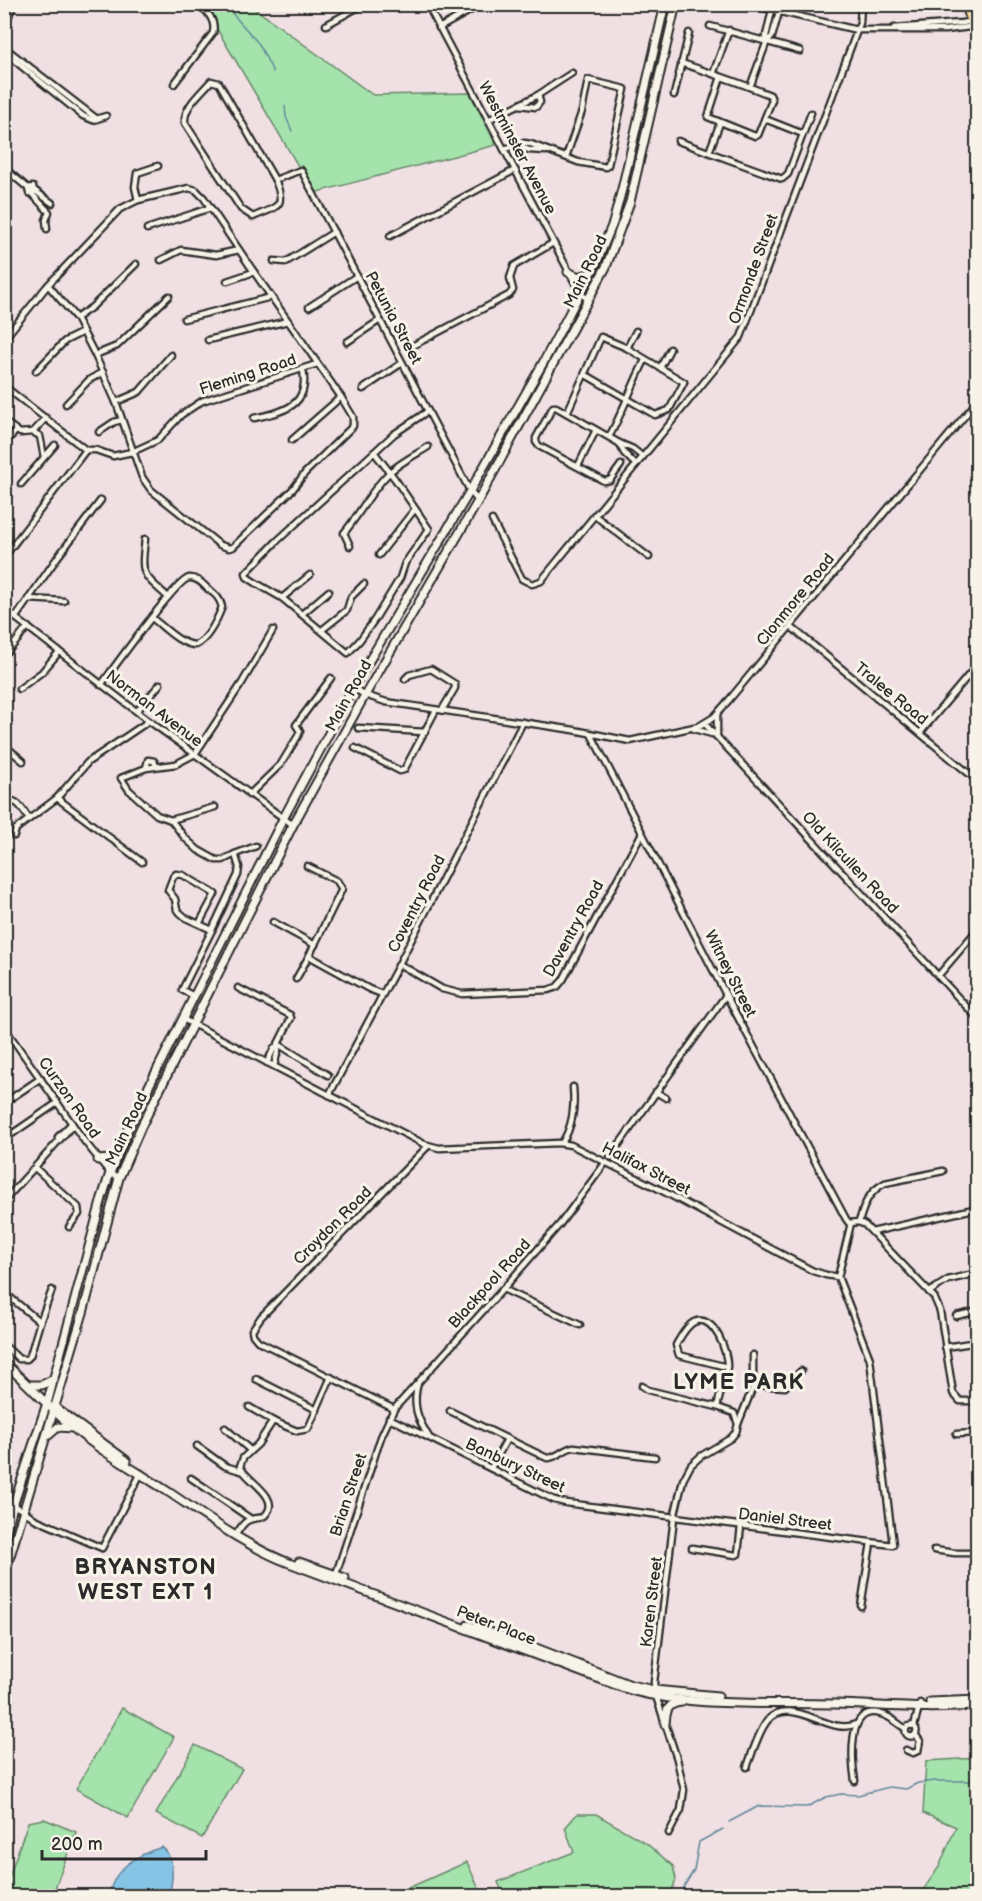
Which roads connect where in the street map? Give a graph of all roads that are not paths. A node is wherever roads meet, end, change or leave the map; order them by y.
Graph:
1 (9, 4) edge
2 (200, 4) edge
3 (364, 4) edge
4 (427, 4) edge
5 (482, 4) edge
6 (665, 4) edge
7 (676, 4) edge
8 (747, 4) edge
9 (861, 4) edge
10 (966, 4) edge
11 (772, 10) junction
12 (779, 12) junction
13 (975, 24) edge
14 (326, 25) dead end
15 (4, 26) edge
16 (710, 26) dead end
17 (439, 28) junction
18 (729, 30) junction
19 (857, 30) junction
20 (689, 33) dead end
21 (767, 41) junction
22 (978, 41) edge
23 (4, 47) edge
24 (800, 51) dead end
25 (4, 52) edge
26 (681, 63) junction
27 (572, 73) dead end
28 (713, 74) junction
29 (721, 77) junction
30 (174, 84) dead end
31 (750, 87) junction
32 (538, 95) junction
33 (674, 95) dead end
34 (517, 105) junction
35 (811, 113) dead end
36 (106, 116) dead end
37 (96, 119) junction
38 (765, 119) junction
39 (488, 120) junction
40 (720, 123) junction
41 (803, 134) junction
42 (678, 141) dead end
43 (504, 148) junction
44 (708, 152) junction
45 (566, 157) junction
46 (158, 166) dead end
47 (4, 168) edge
48 (515, 170) junction
49 (275, 180) junction
50 (31, 190) junction
51 (138, 200) junction
52 (52, 203) dead end
53 (210, 208) junction
54 (47, 228) dead end
55 (147, 229) dead end
56 (334, 232) junction
57 (390, 236) dead end
58 (554, 243) junction
59 (239, 250) junction
60 (161, 260) dead end
61 (274, 261) dead end
62 (136, 264) dead end
63 (254, 272) junction
64 (568, 272) junction
65 (592, 272) junction
66 (357, 276) junction
67 (227, 282) dead end
68 (48, 285) junction
69 (580, 294) junction
70 (169, 296) dead end
71 (271, 297) junction
72 (589, 299) junction
73 (309, 307) dead end
74 (76, 318) junction
75 (184, 319) dead end
76 (380, 320) junction
77 (288, 321) junction
78 (636, 331) dead end
79 (83, 332) junction
80 (4, 339) edge
81 (208, 340) dead end
82 (347, 342) dead end
83 (414, 345) dead end
84 (627, 348) junction
85 (670, 349) dead end
86 (719, 353) dead end
87 (95, 355) junction
88 (171, 355) dead end
89 (724, 359) junction
90 (645, 360) junction
91 (402, 363) junction
92 (317, 364) junction
93 (660, 368) junction
94 (303, 370) junction
95 (36, 371) dead end
96 (103, 372) junction
97 (586, 375) junction
98 (4, 386) edge
99 (363, 389) dead end
100 (341, 396) junction
101 (628, 400) junction
102 (978, 400) edge
103 (116, 402) junction
104 (66, 404) dead end
105 (428, 411) junction
106 (567, 413) junction
107 (46, 418) junction
108 (254, 418) dead end
109 (122, 420) junction
110 (4, 421) edge
111 (596, 430) junction
112 (16, 431) junction
113 (33, 432) junction
114 (99, 432) dead end
115 (609, 437) junction
116 (292, 440) dead end
117 (619, 443) junction
118 (4, 444) edge
119 (55, 445) dead end
120 (428, 447) dead end
121 (86, 450) junction
122 (132, 452) junction
123 (374, 452) junction
124 (44, 457) junction
125 (643, 457) junction
126 (621, 465) dead end
127 (636, 465) junction
128 (578, 466) junction
129 (390, 472) junction
130 (21, 484) dead end
131 (470, 491) junction
132 (101, 500) dead end
133 (478, 501) junction
134 (415, 509) junction
135 (594, 515) junction
136 (492, 520) dead end
137 (145, 539) dead end
138 (350, 546) dead end
139 (379, 555) dead end
140 (4, 557) edge
141 (649, 557) dead end
142 (310, 575) dead end
143 (364, 584) dead end
144 (329, 591) dead end
145 (168, 597) junction
146 (282, 598) junction
147 (28, 599) junction
148 (64, 601) dead end
149 (4, 609) edge
150 (302, 614) junction
151 (14, 616) junction
152 (152, 618) junction
153 (4, 623) edge
154 (28, 627) junction
155 (790, 627) junction
156 (273, 630) dead end
157 (322, 630) junction
158 (59, 652) junction
159 (4, 654) edge
160 (978, 664) edge
161 (332, 678) dead end
162 (405, 679) dead end
163 (160, 684) dead end
164 (101, 685) junction
165 (353, 688) junction
166 (19, 689) dead end
167 (364, 695) junction
168 (439, 710) junction
169 (136, 711) junction
170 (717, 714) junction
171 (149, 721) junction
172 (523, 722) junction
173 (705, 724) junction
174 (358, 728) dead end
175 (692, 728) junction
176 (425, 732) junction
177 (920, 733) junction
178 (591, 734) junction
179 (716, 736) junction
180 (4, 745) edge
181 (355, 748) dead end
182 (195, 754) junction
183 (950, 758) junction
184 (23, 761) dead end
185 (944, 764) dead end
186 (978, 781) edge
187 (249, 795) junction
188 (57, 798) junction
189 (4, 801) edge
190 (215, 807) dead end
191 (781, 807) junction
192 (777, 812) dead end
193 (29, 819) junction
194 (283, 819) junction
195 (171, 820) junction
196 (293, 825) junction
197 (642, 833) junction
198 (14, 836) dead end
199 (256, 846) dead end
200 (236, 854) junction
201 (142, 862) dead end
202 (307, 866) dead end
203 (273, 922) dead end
204 (199, 924) junction
205 (978, 929) edge
206 (212, 930) junction
207 (315, 945) junction
208 (309, 956) junction
209 (399, 964) junction
210 (938, 976) junction
211 (296, 979) dead end
212 (238, 988) dead end
213 (382, 994) junction
214 (726, 995) junction
215 (194, 996) junction
216 (183, 1019) junction
217 (978, 1019) edge
218 (194, 1024) junction
219 (4, 1027) edge
220 (278, 1045) junction
221 (267, 1063) junction
222 (274, 1066) junction
223 (328, 1075) dead end
224 (40, 1078) junction
225 (573, 1087) dead end
226 (656, 1092) junction
227 (328, 1095) junction
228 (666, 1098) dead end
229 (4, 1103) edge
230 (57, 1103) junction
231 (72, 1124) junction
232 (4, 1136) edge
233 (562, 1143) junction
234 (428, 1146) junction
235 (117, 1154) junction
236 (610, 1157) dead end
237 (98, 1160) junction
238 (606, 1162) junction
239 (35, 1168) junction
240 (943, 1171) dead end
241 (110, 1173) junction
242 (119, 1178) junction
243 (4, 1201) edge
244 (978, 1208) edge
245 (859, 1222) junction
246 (851, 1223) junction
247 (69, 1227) dead end
248 (872, 1232) junction
249 (978, 1273) edge
250 (838, 1277) junction
251 (4, 1287) edge
252 (503, 1289) junction
253 (52, 1290) dead end
254 (929, 1292) junction
255 (978, 1311) edge
256 (956, 1316) dead end
257 (40, 1322) junction
258 (580, 1325) dead end
259 (978, 1342) edge
260 (4, 1345) edge
261 (945, 1347) junction
262 (753, 1355) dead end
263 (4, 1363) edge
264 (727, 1367) junction
265 (801, 1371) dead end
266 (331, 1377) junction
267 (54, 1379) junction
268 (256, 1379) dead end
269 (419, 1380) junction
270 (30, 1385) junction
271 (753, 1385) junction
272 (642, 1386) dead end
273 (978, 1401) edge
274 (47, 1402) junction
275 (249, 1407) dead end
276 (717, 1407) junction
277 (55, 1409) junction
278 (394, 1409) junction
279 (317, 1410) junction
280 (450, 1410) dead end
281 (389, 1418) junction
282 (273, 1421) junction
283 (738, 1424) junction
284 (73, 1428) junction
285 (225, 1428) dead end
286 (978, 1433) edge
287 (956, 1434) dead end
288 (46, 1438) junction
289 (430, 1438) junction
290 (507, 1439) junction
291 (197, 1446) dead end
292 (250, 1450) junction
293 (655, 1457) dead end
294 (491, 1468) junction
295 (242, 1471) junction
296 (141, 1473) junction
297 (191, 1478) dead end
298 (4, 1502) edge
299 (13, 1506) junction
300 (23, 1510) junction
301 (674, 1518) junction
302 (251, 1519) junction
303 (741, 1526) junction
304 (236, 1534) junction
305 (4, 1539) edge
306 (871, 1543) junction
307 (692, 1548) dead end
308 (934, 1550) dead end
309 (978, 1553) edge
310 (4, 1576) edge
311 (335, 1576) junction
312 (861, 1606) dead end
313 (515, 1640) junction
314 (548, 1660) junction
315 (655, 1694) junction
316 (705, 1700) junction
317 (978, 1700) edge
318 (939, 1704) junction
319 (920, 1705) junction
320 (978, 1705) edge
321 (665, 1724) junction
322 (856, 1724) junction
323 (914, 1726) junction
324 (843, 1727) junction
325 (906, 1729) junction
326 (854, 1734) junction
327 (915, 1734) junction
328 (906, 1750) dead end
329 (747, 1767) dead end
330 (855, 1781) dead end
331 (669, 1833) dead end

1 - 15 main road
2 - 30 street
3 - 14 street
4 - 17 street, Westminster Avenue
5 - 17 street
6 - 65 main road, Main Road
7 - 72 main road, Main Road
8 - 11 street
9 - 19 street, Ormonde Street
10 - 13 main road
11 - 12 street
11 - 21 street
12 - 19 street
12 - 21 street
13 - 19 street
13 - 22 main road
16 - 18 street
17 - 39 street, Westminster Avenue
18 - 21 street
18 - 28 street
19 - 89 street, Ormonde Street
20 - 26 street
21 - 24 street
21 - 31 street
23 - 37 street
25 - 37 street
26 - 28 street
26 - 33 street
27 - 32 street
28 - 29 street
29 - 31 street
29 - 40 street
31 - 38 street
32 - 34 street
32 - 34 street
34 - 39 street
35 - 41 street
36 - 37 street
38 - 40 street
38 - 41 street
39 - 43 street, Westminster Avenue
40 - 44 street
41 - 44 street
42 - 44 street
43 - 45 street
43 - 48 street, Westminster Avenue
45 - 45 street
46 - 51 street
47 - 50 street
48 - 57 street
48 - 58 street, Westminster Avenue
49 - 49 street
49 - 56 street, Petunia Street
50 - 52 street
50 - 54 street
51 - 53 street
51 - 68 street
53 - 55 street
53 - 59 street
56 - 61 street
56 - 66 street, Petunia Street
58 - 64 street, Westminster Avenue
58 - 83 street
59 - 60 street
59 - 63 street
62 - 74 street
63 - 67 street
63 - 71 street
64 - 65 main road
64 - 69 street, Westminster Avenue
65 - 69 main road, Main Road
66 - 73 street
66 - 76 street, Petunia Street
68 - 74 street
68 - 80 street
69 - 72 street
69 - 131 main road, Main Road
70 - 87 street
71 - 75 street
71 - 77 street
72 - 133 main road, Main Road
74 - 79 street
76 - 82 street
76 - 91 street, Petunia Street
77 - 81 street
77 - 92 street
78 - 84 street
79 - 87 street
79 - 95 street
84 - 90 street
84 - 97 street
85 - 93 street
86 - 89 street
87 - 96 street
88 - 103 street
89 - 125 street, Ormonde Street
90 - 93 street
90 - 101 street
91 - 99 street
91 - 105 street, Petunia Street
92 - 94 street, Fleming Road
92 - 100 street
93 - 101 street
94 - 108 street
94 - 122 street, Fleming Road
96 - 103 street
96 - 104 street
97 - 101 street
97 - 106 street
98 - 107 street
100 - 116 street
100 - 122 street
101 - 115 street
102 - 155 street, Clonmore Road
103 - 109 street
105 - 123 street
105 - 131 street, Petunia Street
106 - 111 street
106 - 128 street
107 - 113 street
107 - 121 street
109 - 114 street
109 - 122 street
110 - 112 street
111 - 115 street
111 - 128 street
112 - 113 street
112 - 118 street
113 - 124 street
115 - 117 street
117 - 125 street
117 - 127 street
119 - 124 street
120 - 129 street
121 - 122 street, Fleming Road
121 - 140 street
123 - 129 street
123 - 146 street
124 - 130 street
125 - 127 street, Ormonde Street
126 - 128 street
127 - 135 street, Ormonde Street
129 - 134 street
129 - 138 street
131 - 133 street, Petunia Street
131 - 165 main road, Main Road
132 - 147 street
133 - 167 main road, Main Road
134 - 139 street
134 - 157 street
135 - 136 street, Ormonde Street
135 - 141 street
137 - 145 street
142 - 146 street
143 - 157 street
144 - 150 street
145 - 152 street
145 - 152 street
146 - 150 street
147 - 148 street
147 - 151 street
149 - 151 street, Norman Avenue
150 - 157 street
151 - 153 street
151 - 154 street, Norman Avenue
152 - 164 street
154 - 158 street, Norman Avenue
154 - 159 street
155 - 170 street, Clonmore Road
155 - 177 street, Tralee Road
156 - 182 street
158 - 164 street, Norman Avenue
158 - 166 street
160 - 177 street
161 - 187 street
162 - 168 street
163 - 169 street
164 - 169 street, Norman Avenue
165 - 167 street
165 - 194 main road, Main Road
167 - 168 street
167 - 196 main road, Main Road
168 - 172 street
168 - 176 street
169 - 171 street, Norman Avenue
170 - 173 street, Clonmore Road
170 - 179 street
171 - 182 street, Norman Avenue
171 - 188 street
172 - 178 street
172 - 209 street, Coventry Road
173 - 175 street, Clonmore Road
173 - 179 street, Old Kilcullen Road
174 - 176 street
175 - 178 street, Clonmore Road
175 - 179 street
176 - 181 street
177 - 183 street, Tralee Road
178 - 197 street, Witney Street
179 - 191 street, Old Kilcullen Road
180 - 184 street
182 - 187 street, Norman Avenue
182 - 195 street
183 - 185 street
183 - 186 street, Tralee Road
187 - 194 street, Norman Avenue
188 - 193 street
188 - 201 street
189 - 193 street
190 - 195 street
191 - 192 street
191 - 210 street, Old Kilcullen Road
193 - 198 street
194 - 196 street, Norman Avenue
194 - 215 main road, Main Road
195 - 200 street
196 - 218 main road, Main Road
197 - 209 street, Daventry Road
197 - 214 street, Witney Street
199 - 200 street
200 - 206 street
202 - 207 street
203 - 207 street
204 - 204 street
204 - 206 street
205 - 210 street
206 - 215 street
207 - 208 street
208 - 211 street
208 - 213 street
209 - 213 street, Coventry Road
210 - 217 street, Old Kilcullen Road
212 - 220 street
213 - 227 street, Coventry Road
214 - 226 street
214 - 246 street, Witney Street
215 - 216 main road, Main Road
216 - 218 street, Halifax Street
216 - 235 main road, Main Road
218 - 221 street, Halifax Street
218 - 242 main road, Main Road
219 - 224 street, Curzon Road
220 - 221 street
220 - 222 street
220 - 223 street
221 - 222 street, Halifax Street
222 - 227 street, Halifax Street
224 - 229 street
224 - 230 street, Curzon Road
225 - 233 street
226 - 228 street
226 - 236 street
227 - 234 street, Halifax Street
230 - 231 street, Curzon Road
230 - 232 street
231 - 237 street, Curzon Road
231 - 239 street
233 - 234 street, Halifax Street
233 - 238 street, Halifax Street
234 - 266 street, Croydon Road
235 - 237 main road
235 - 241 main road, Main Road
237 - 241 street, Curzon Road
238 - 250 street, Halifax Street
238 - 252 street, Blackpool Road
239 - 243 street
239 - 247 street
240 - 245 street
241 - 242 street, Curzon Road
241 - 267 main road, Main Road
242 - 277 main road, Main Road
244 - 248 street
245 - 246 street
245 - 248 street
246 - 250 street
248 - 254 street
249 - 254 street
250 - 306 street, Daniel Street
251 - 257 street
252 - 258 street
252 - 269 street, Blackpool Road
253 - 257 street
254 - 261 street
255 - 256 street
257 - 260 street
259 - 261 street
261 - 273 street
262 - 271 street
263 - 270 main road
264 - 264 street
264 - 276 street
265 - 271 street
266 - 278 street
266 - 279 street
267 - 270 main road
267 - 274 main road, Main Road
268 - 279 street
269 - 278 street, Blackpool Road
269 - 289 street
270 - 274 main road
271 - 283 street
272 - 276 street
274 - 277 main road
274 - 299 main road, Main Road
275 - 282 street
276 - 283 street
277 - 284 main road, Peter Place
277 - 288 main road, Main Road
277 - 296 main road, Peter Place
278 - 281 street, Blackpool Road
279 - 282 street
280 - 290 street
281 - 289 street, Banbury Street
281 - 311 street, Brian Street
282 - 292 street
283 - 301 street, Karen Street
284 - 288 main road
284 - 296 main road, Peter Place
285 - 292 street
286 - 287 street
288 - 300 main road, Main Road
289 - 294 street, Banbury Street
290 - 293 street
290 - 294 street
291 - 295 street
292 - 295 street
294 - 301 street, Banbury Street
295 - 302 street
296 - 300 street
296 - 304 main road, Peter Place
296 - 311 main road, Peter Place
297 - 302 street
298 - 299 street
299 - 300 street
299 - 305 main road, Main Road
300 - 310 main road, Main Road
301 - 303 street, Daniel Street
301 - 315 street, Karen Street
302 - 304 street
303 - 306 street, Daniel Street
303 - 307 street
304 - 311 main road, Peter Place
306 - 312 street
308 - 309 street
311 - 313 main road, Peter Place
311 - 314 main road, Peter Place
313 - 314 main road
313 - 315 main road, Peter Place
314 - 315 main road, Peter Place
315 - 316 main road, Peter Place
315 - 319 main road, Peter Place
315 - 321 street, Karen Street
316 - 319 main road, Peter Place
316 - 321 main road
317 - 318 main road, Peter Place
318 - 319 main road, Peter Place
318 - 320 main road, Peter Place
319 - 323 street
321 - 331 street, Karen Street
322 - 324 street
322 - 325 street
322 - 326 street
323 - 325 street
323 - 327 street
324 - 326 street
324 - 329 street
325 - 327 street
326 - 330 street
327 - 328 street

